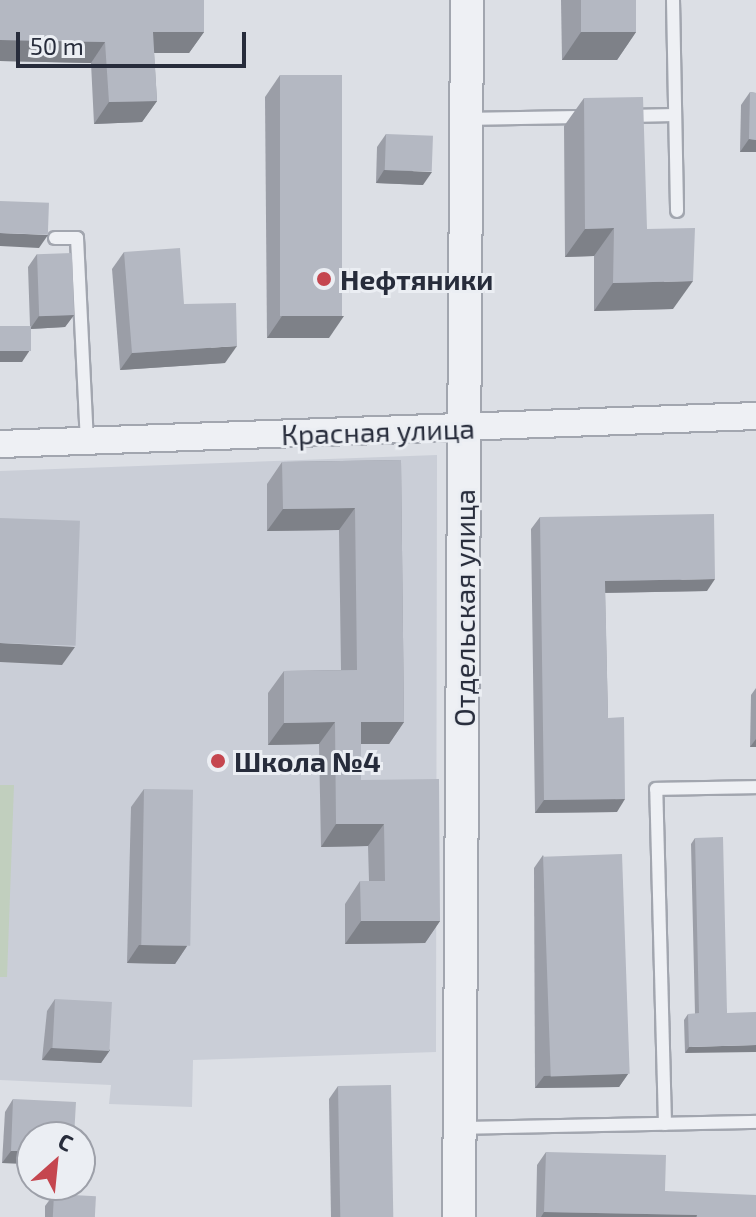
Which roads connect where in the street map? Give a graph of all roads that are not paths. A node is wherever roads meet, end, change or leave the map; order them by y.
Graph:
1 (467, 0) edge
2 (673, 0) edge
3 (675, 115) junction
4 (596, 116) edge
5 (612, 116) edge
6 (469, 119) junction
7 (677, 211) dead end
8 (55, 238) dead end
9 (756, 416) edge
10 (464, 427) junction
11 (87, 442) junction
12 (0, 444) edge
13 (756, 787) edge
14 (756, 1122) edge
15 (665, 1124) junction
16 (460, 1128) junction
17 (459, 1217) edge

1 - 6 street, Отдельская улица
2 - 3 lane
3 - 5 lane
3 - 7 lane
4 - 6 lane
6 - 10 street, Отдельская улица
8 - 11 lane
9 - 10 street, Красная улица
10 - 11 street, Красная улица
10 - 16 street, Отдельская улица
11 - 12 street, Красная улица
13 - 15 lane
14 - 15 lane
15 - 16 lane
16 - 17 street, Отдельская улица

